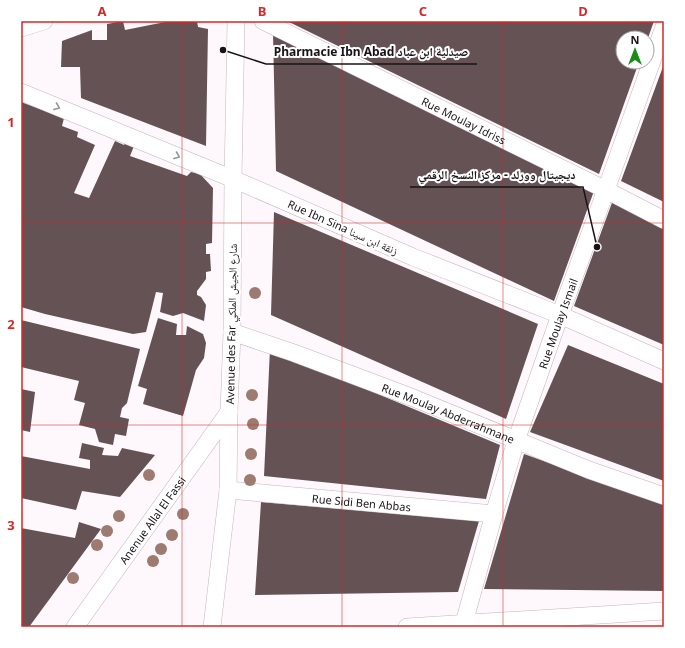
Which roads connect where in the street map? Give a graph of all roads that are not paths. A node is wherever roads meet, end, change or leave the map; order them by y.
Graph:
1 (44, 21) edge
2 (236, 21) edge
3 (263, 21) edge
4 (664, 27) edge
5 (21, 28) edge
6 (21, 92) edge
7 (233, 179) junction
8 (606, 190) junction
9 (664, 220) edge
10 (560, 315) junction
11 (232, 332) junction
12 (664, 361) edge
13 (229, 412) junction
14 (516, 441) junction
15 (228, 490) junction
16 (664, 496) edge
17 (494, 514) junction
18 (664, 611) edge
19 (464, 624) junction
20 (481, 625) edge
21 (75, 627) edge
22 (212, 627) edge
23 (407, 627) edge

1 - 5 street
2 - 7 street, Avenue des Far شارع الجيش الملكي
3 - 8 street, Rue Moulay Idriss
4 - 8 street, Rue Moulay Ismail
6 -> 7 street, Rue Ibn Sina زنقة ابن سينا
7 - 10 street, Rue Ibn Sina زنقة ابن سينا
7 - 11 street, Avenue des Far شارع الجيش الملكي
8 - 9 street, Rue Moulay Idriss
8 - 10 street, Rue Moulay Ismail
10 - 12 street, Rue Ibn Sina زنقة ابن سينا
10 - 14 street, Rue Moulay Ismail
11 - 13 street, Avenue des Far شارع الجيش الملكي
11 - 14 street, Rue Moulay Abderrahmane
13 - 15 street, Avenue des Far شارع الجيش الملكي
13 - 21 street, Anenue Allal El Fassi
14 - 16 street, Rue Moulay Abderrahmane
14 - 17 street, Rue Moulay Ismail
15 - 17 street, Rue Sidi Ben Abbas
15 - 22 street, Avenue des Far شارع الجيش الملكي
17 - 19 street, Rue Moulay Ismail
18 - 20 street
19 - 20 street
19 - 23 street

